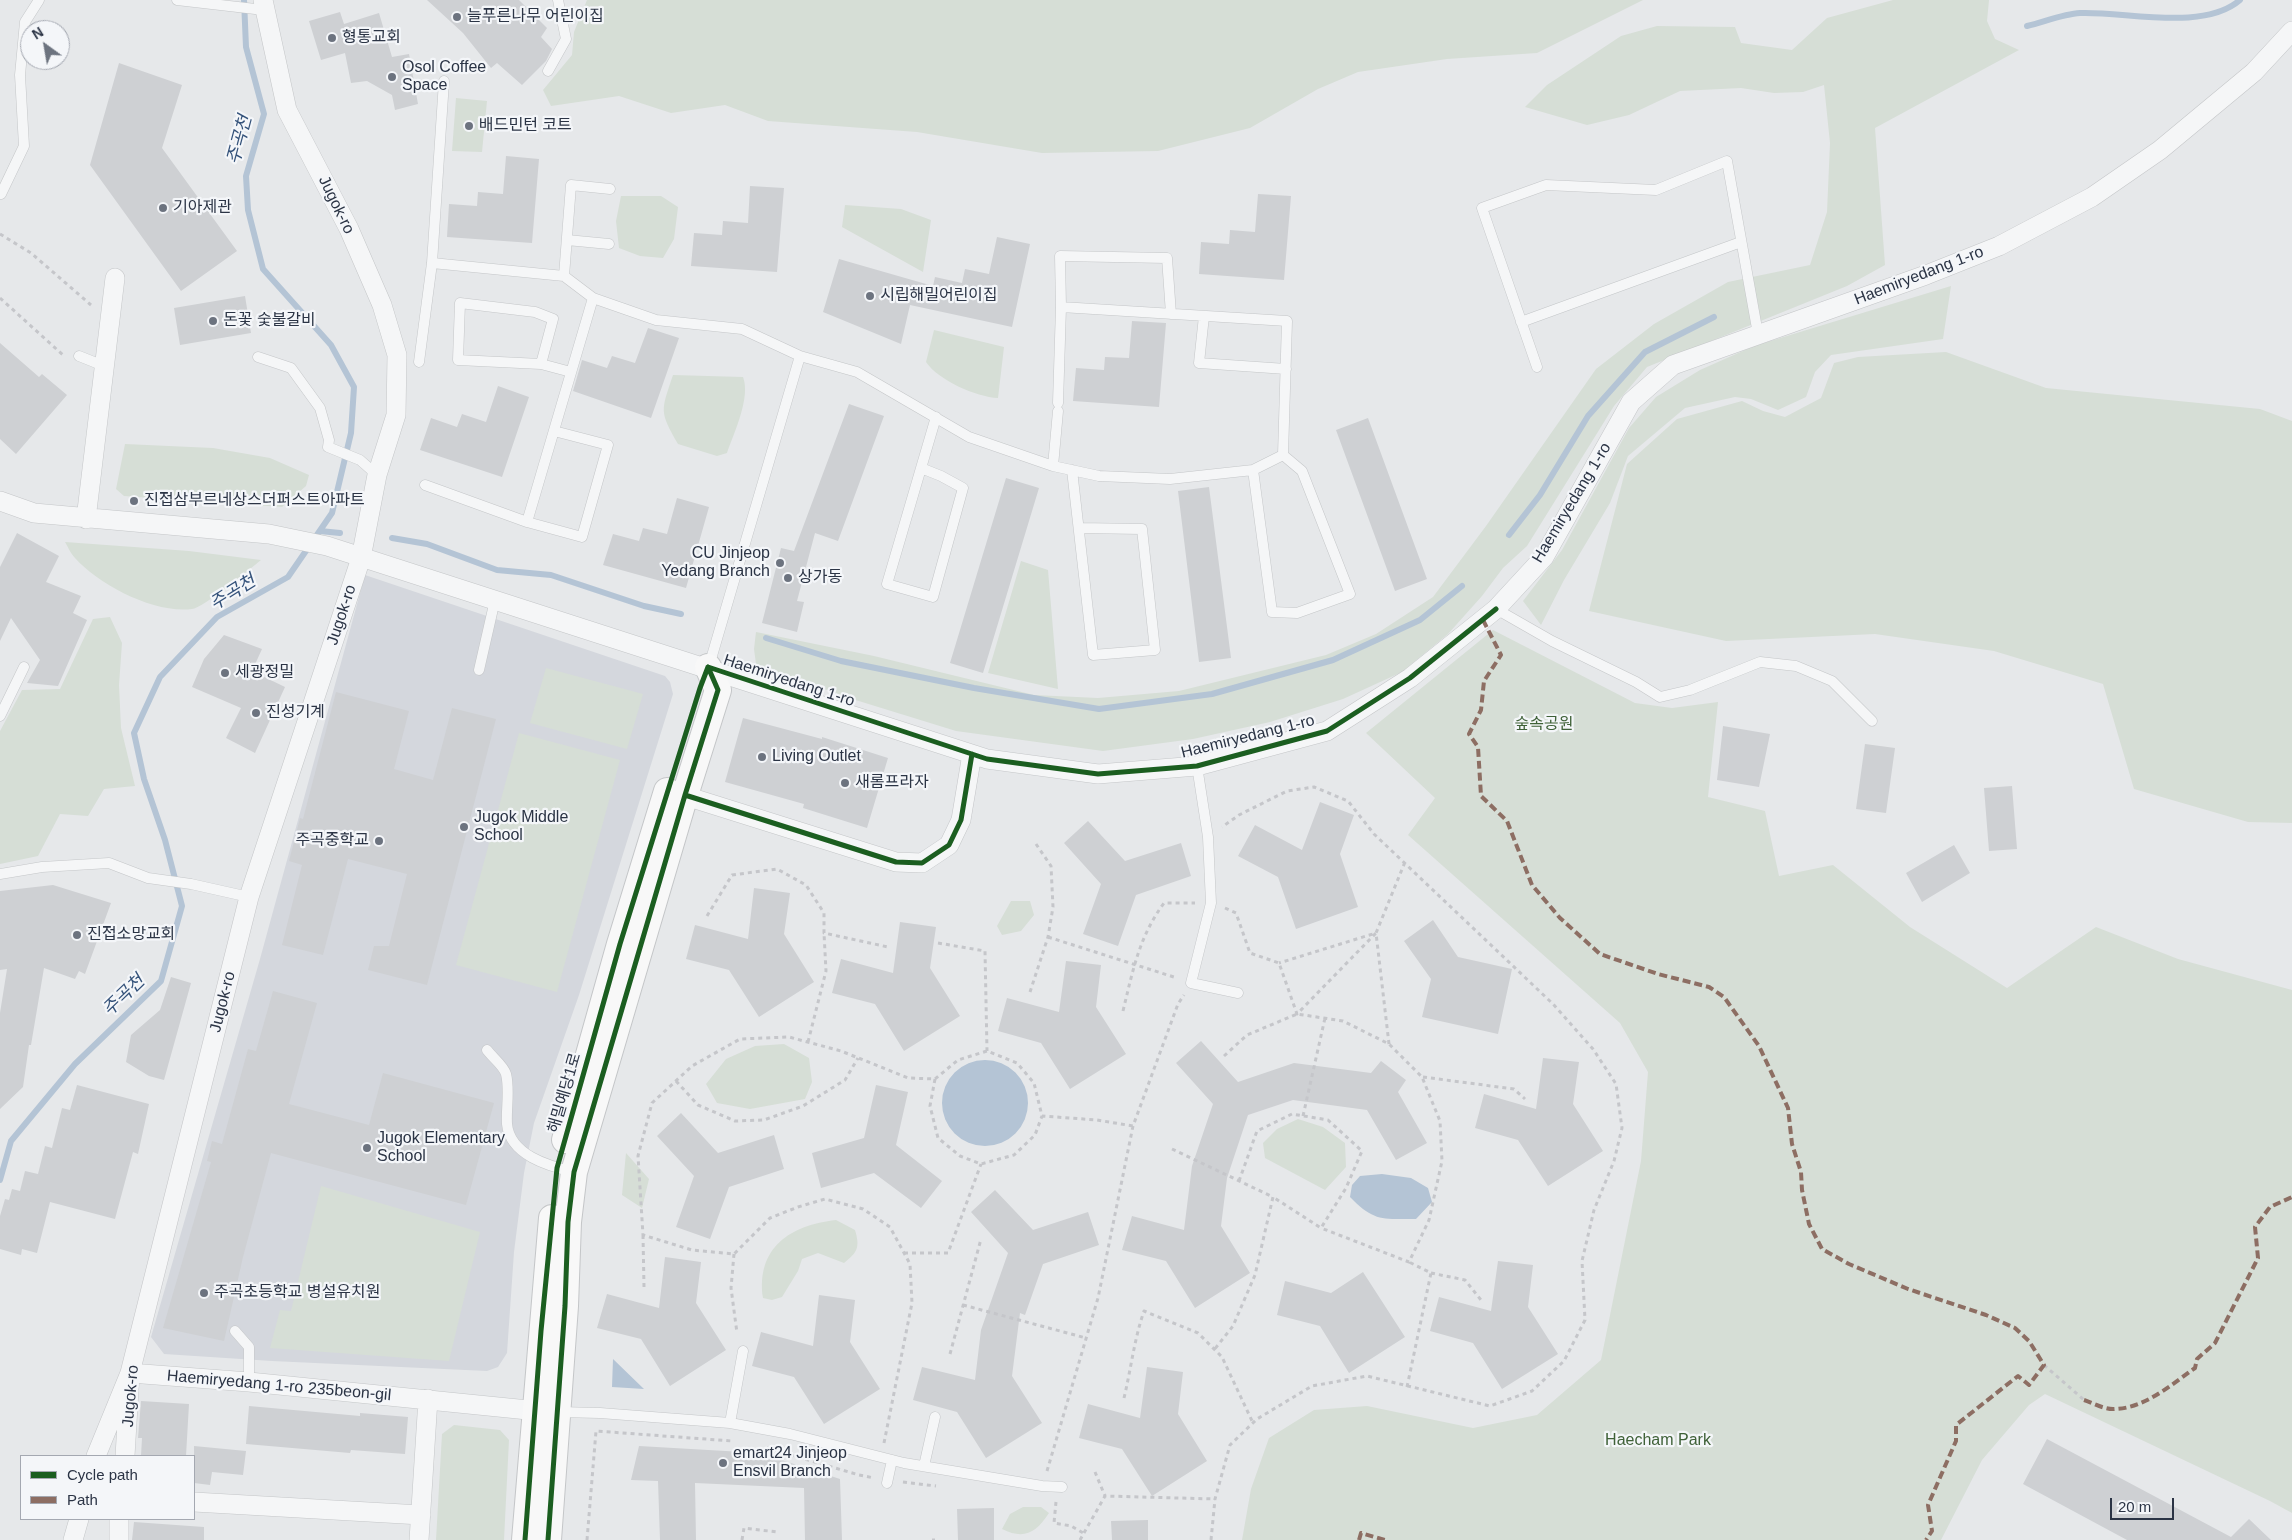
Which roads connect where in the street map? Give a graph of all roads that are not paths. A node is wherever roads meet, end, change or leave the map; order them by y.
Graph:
1 (39, 0) edge
2 (177, 0) edge
3 (558, 0) edge
4 (264, 5) edge
5 (2292, 31) edge
6 (548, 71) dead end
7 (444, 81) dead end
8 (610, 189) dead end
9 (1, 194) edge
10 (567, 240) junction
11 (1741, 242) junction
12 (609, 244) dead end
13 (432, 263) junction
14 (564, 276) junction
15 (115, 278) dead end
16 (593, 298) junction
17 (1061, 307) junction
18 (1172, 314) junction
19 (1204, 316) junction
20 (1522, 322) junction
21 (1758, 334) junction
22 (79, 356) dead end
23 (800, 356) junction
24 (258, 357) dead end
25 (419, 362) dead end
26 (541, 364) junction
27 (104, 366) junction
28 (1537, 367) dead end
29 (1286, 369) junction
30 (571, 372) junction
31 (936, 417) junction
32 (554, 431) junction
33 (1283, 455) junction
34 (1053, 466) junction
35 (921, 468) junction
36 (1072, 470) junction
37 (1253, 470) junction
38 (377, 475) junction
39 (425, 486) dead end
40 (0, 501) edge
41 (86, 519) junction
42 (526, 522) junction
43 (1079, 528) junction
44 (360, 558) junction
45 (495, 600) junction
46 (1496, 608) junction
47 (24, 667) dead end
48 (708, 667) junction
49 (479, 670) dead end
50 (0, 716) edge
51 (1872, 721) dead end
52 (972, 754) junction
53 (1197, 766) junction
54 (676, 793) junction
55 (0, 874) edge
56 (249, 897) junction
57 (1238, 993) dead end
58 (487, 1050) dead end
59 (566, 1170) junction
60 (234, 1330) dead end
61 (743, 1351) dead end
62 (130, 1373) junction
63 (249, 1382) junction
64 (428, 1399) junction
65 (546, 1411) junction
66 (935, 1417) dead end
67 (730, 1423) junction
68 (96, 1455) edge
69 (125, 1455) edge
70 (886, 1459) junction
71 (924, 1466) junction
72 (887, 1482) road end
73 (1062, 1487) dead end
74 (195, 1502) edge
75 (421, 1515) junction
76 (79, 1520) edge
77 (119, 1520) edge
78 (74, 1540) edge
79 (118, 1540) edge
80 (419, 1540) edge
81 (525, 1540) edge
82 (548, 1540) edge

1 - 9 lane
2 - 4 lane
3 - 6 lane
4 - 38 street, Jugok-ro
5 - 21 street, Haemiryedang 1-ro
7 - 13 lane
8 - 10 lane
10 - 12 lane
10 - 14 lane
11 - 20 lane
11 - 20 lane
11 - 21 lane
13 - 14 lane
13 - 25 lane
14 - 16 lane
15 - 27 street
16 - 23 lane
16 - 30 lane
17 - 18 lane
17 - 18 lane
17 - 34 lane
18 - 19 lane
19 - 29 lane
19 - 29 lane
20 - 28 lane
21 - 46 street, Haemiryedang 1-ro
22 - 27 lane
23 - 31 lane
23 - 48 lane
24 - 38 lane
26 - 26 lane
26 - 30 lane
27 - 41 street
29 - 33 lane
30 - 32 lane
31 - 34 lane
31 - 35 lane
32 - 42 lane
32 - 42 lane
33 - 37 lane
33 - 37 lane
34 - 36 lane
35 - 35 lane
36 - 37 lane
36 - 43 lane
38 - 44 street, Jugok-ro
39 - 42 lane
40 - 41 street
41 - 44 street
43 - 43 lane
44 - 45 street
44 - 56 street, Jugok-ro
45 - 48 street
45 - 49 lane
46 - 51 lane
46 - 53 street, Haemiryedang 1-ro
47 - 50 lane
48 - 52 street, Haemiryedang 1-ro
48 - 54 street, Haemiryedang 1-ro
52 - 53 street, Haemiryedang 1-ro
52 - 54 street
53 - 57 lane
54 - 59 street, Haemiryedang 1-ro
55 - 56 lane
56 - 62 street, Jugok-ro
58 - 59 lane
59 - 65 street, Haemiryedang 1-ro
60 - 63 lane
61 - 67 lane
62 - 63 street, Haemiryedang 1-ro 235beon-gil
62 - 68 street
62 - 69 street, Jugok-ro
63 - 64 street, Haemiryedang 1-ro 235beon-gil
64 - 65 street, Haemiryedang 1-ro 235beon-gil
64 - 75 street
65 - 67 lane
65 - 81 street
65 - 82 street, Haemiryedang 1-ro
66 - 71 lane
67 - 70 lane
70 - 71 lane
70 - 72 lane
71 - 73 lane
74 - 75 street
75 - 80 street
76 - 78 street
77 - 79 street

